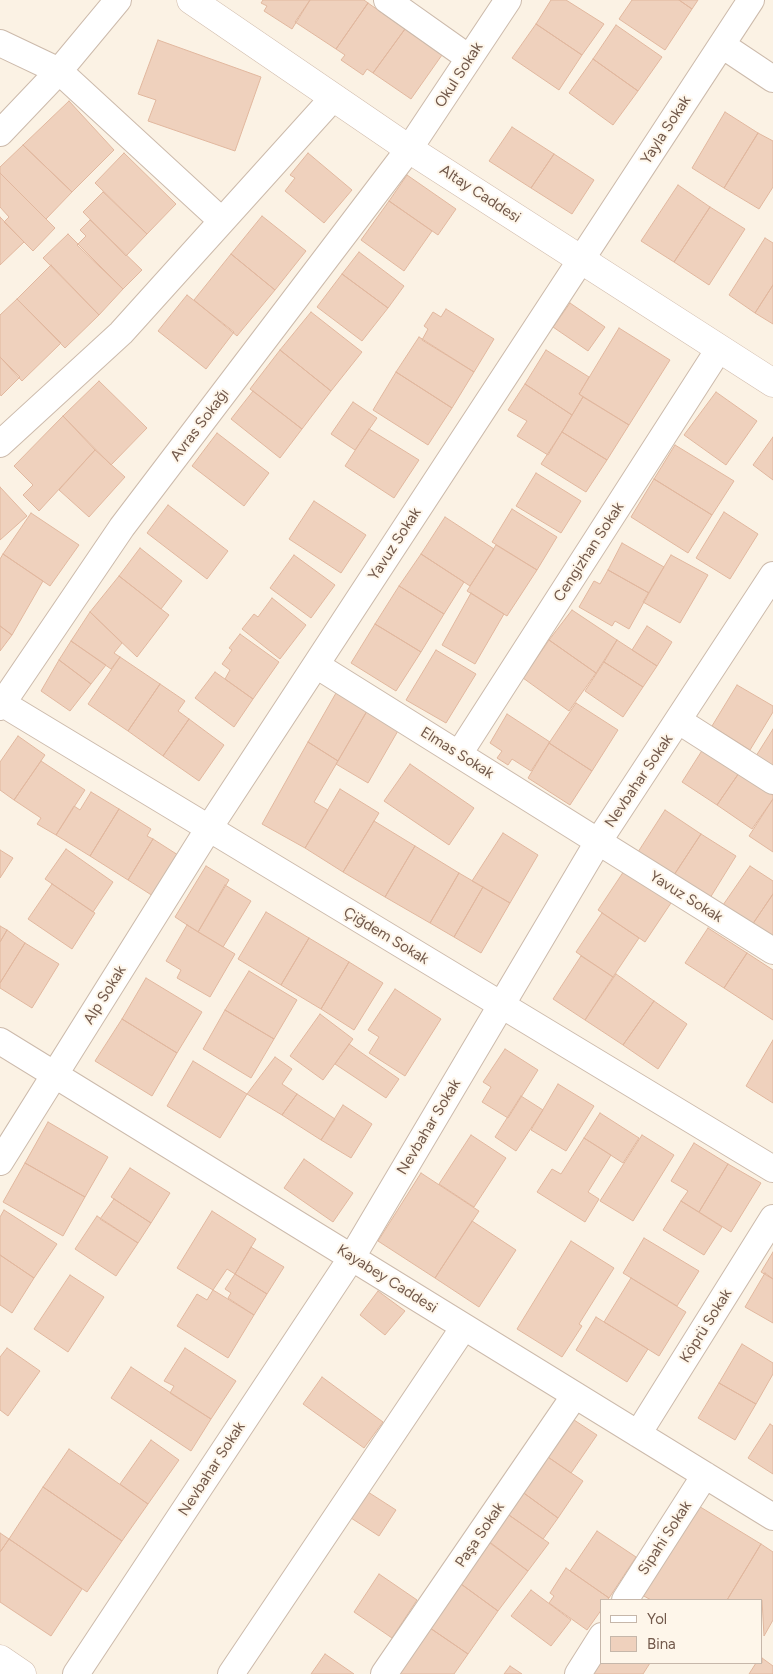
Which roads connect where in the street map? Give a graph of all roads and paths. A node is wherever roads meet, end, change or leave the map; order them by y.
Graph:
1 (118, 0) edge
2 (191, 0) edge
3 (387, 0) edge
4 (508, 0) edge
5 (751, 0) edge
6 (0, 43) edge
7 (722, 45) junction
8 (470, 58) junction
9 (59, 71) junction
10 (773, 79) edge
11 (333, 98) junction
12 (0, 133) edge
13 (409, 149) junction
14 (222, 221) junction
15 (581, 259) junction
16 (719, 349) junction
17 (773, 383) edge
18 (0, 444) edge
19 (773, 575) edge
20 (316, 665) junction
21 (1, 704) edge
22 (679, 721) junction
23 (459, 754) junction
24 (773, 781) edge
25 (209, 828) junction
26 (598, 842) junction
27 (773, 951) edge
28 (501, 1005) junction
29 (0, 1041) edge
30 (55, 1075) junction
31 (0, 1162) edge
32 (773, 1169) edge
33 (773, 1218) edge
34 (352, 1257) junction
35 (464, 1327) junction
36 (575, 1395) junction
37 (638, 1434) junction
38 (705, 1475) junction
39 (773, 1517) edge
40 (626, 1599) edge
41 (600, 1639) edge
42 (0, 1659) edge
43 (22, 1674) edge
44 (76, 1674) edge
45 (231, 1674) edge
46 (384, 1674) edge
47 (578, 1674) edge

1 - 9 street
2 - 11 main road, Altay Caddesi
3 - 8 street
4 - 8 street, Okul Sokak
5 - 7 street, Yayla Sokak
6 - 9 street
7 - 10 street
7 - 15 street, Yayla Sokak
8 - 13 street, Okul Sokak
9 - 12 street
9 - 14 street
11 - 13 main road, Altay Caddesi
11 - 14 street
13 - 15 main road, Altay Caddesi
13 - 21 street, Avras Sokağı
14 - 18 street
15 - 16 main road, Altay Caddesi
15 - 20 street, Yavuz Sokak
16 - 17 main road, Altay Caddesi
16 - 23 street, Cengizhan Sokak
19 - 22 street, Nevbahar Sokak
20 - 23 street, Elmas Sokak
20 - 25 street, Yavuz Sokak
21 - 25 street, Çiğdem Sokak
22 - 24 street
22 - 26 street, Nevbahar Sokak
23 - 26 street, Elmas Sokak
25 - 28 street, Çiğdem Sokak
25 - 30 street, Alp Sokak
26 - 27 street, Yavuz Sokak
26 - 28 street, Nevbahar Sokak
28 - 32 street, Çiğdem Sokak
28 - 34 street, Nevbahar Sokak
29 - 30 street, Kayabey Caddesi
30 - 31 street, Alp Sokak
30 - 34 street, Kayabey Caddesi
33 - 37 street, Köprü Sokak
34 - 35 street, Kayabey Caddesi
34 - 44 street, Nevbahar Sokak
35 - 36 street, Kayabey Caddesi
35 - 45 street
36 - 37 street, Kayabey Caddesi
36 - 46 street, Paşa Sokak
37 - 38 street, Kayabey Caddesi
38 - 39 street, Kayabey Caddesi
38 - 40 street, Sipahi Sokak
41 - 47 street
42 - 43 main road

